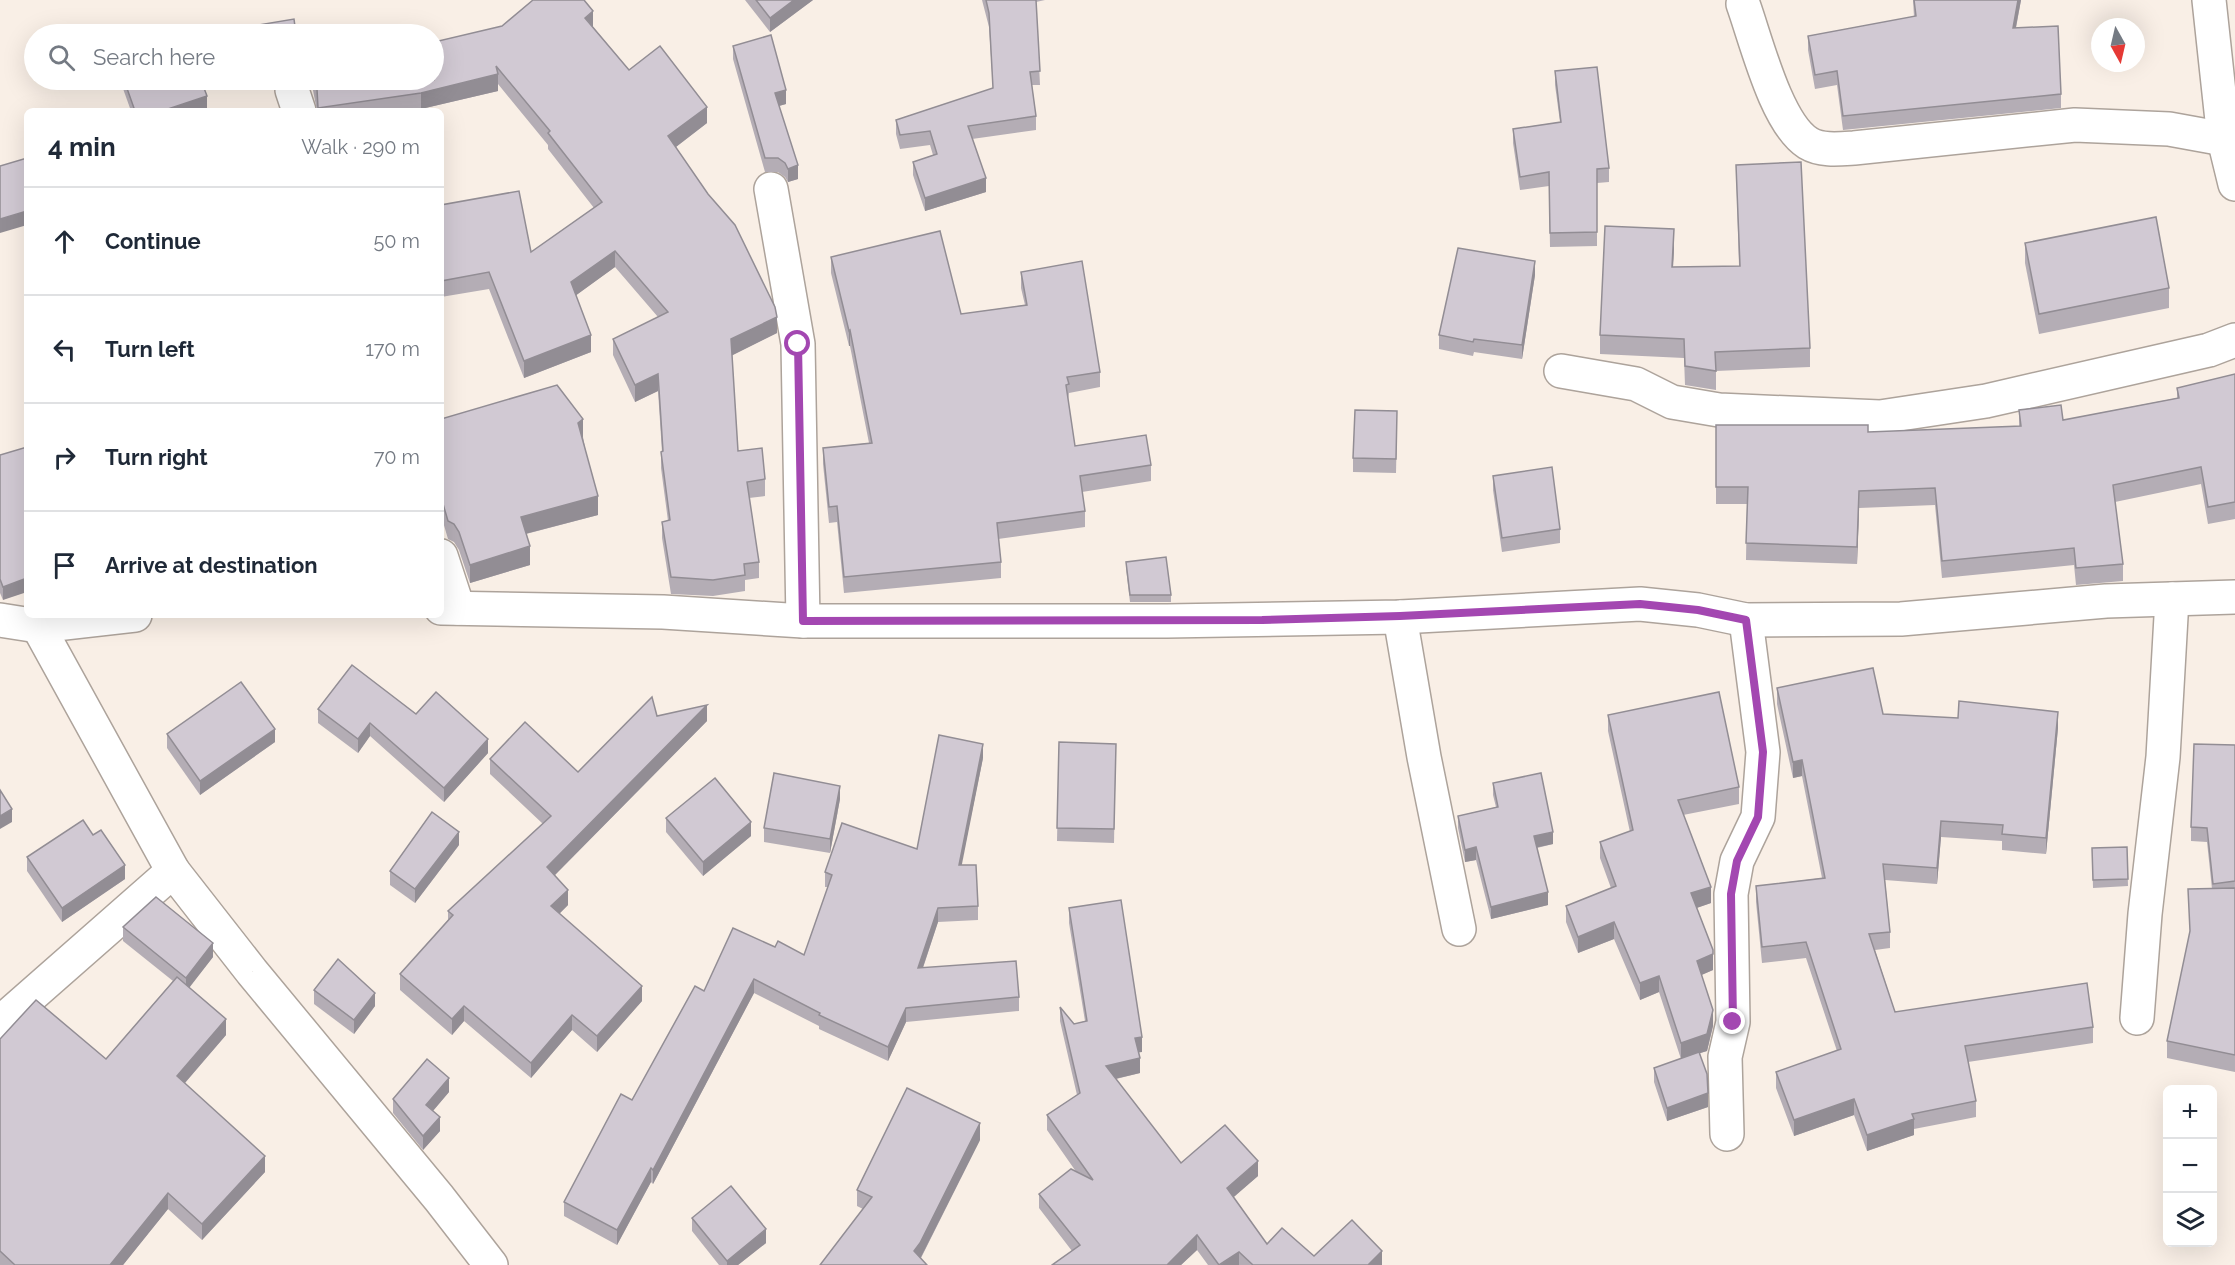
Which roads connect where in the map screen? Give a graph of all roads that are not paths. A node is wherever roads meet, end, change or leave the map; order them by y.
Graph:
1 (2209, 0) edge
2 (1743, 4) dead end
3 (2227, 121) edge
4 (2235, 184) edge
5 (771, 189) dead end
6 (2235, 340) edge
7 (1561, 370) dead end
8 (444, 576) edge
9 (2235, 597) edge
10 (2172, 599) junction
11 (449, 608) edge
12 (1400, 616) junction
13 (109, 618) edge
14 (0, 620) edge
15 (1746, 620) junction
16 (803, 621) junction
17 (38, 626) junction
18 (173, 871) junction
19 (1459, 929) dead end
20 (2137, 1018) dead end
21 (0, 1023) edge
22 (1727, 1134) dead end
23 (491, 1265) edge

1 - 3 street
2 - 3 street
3 - 4 street
5 - 16 street
6 - 7 street
8 - 11 street
9 - 10 street
10 - 15 street
10 - 20 street
11 - 16 street
12 - 15 street
12 - 16 street
12 - 19 street
13 - 17 street
14 - 17 street
15 - 22 street
17 - 18 street
18 - 21 street
18 - 23 street

